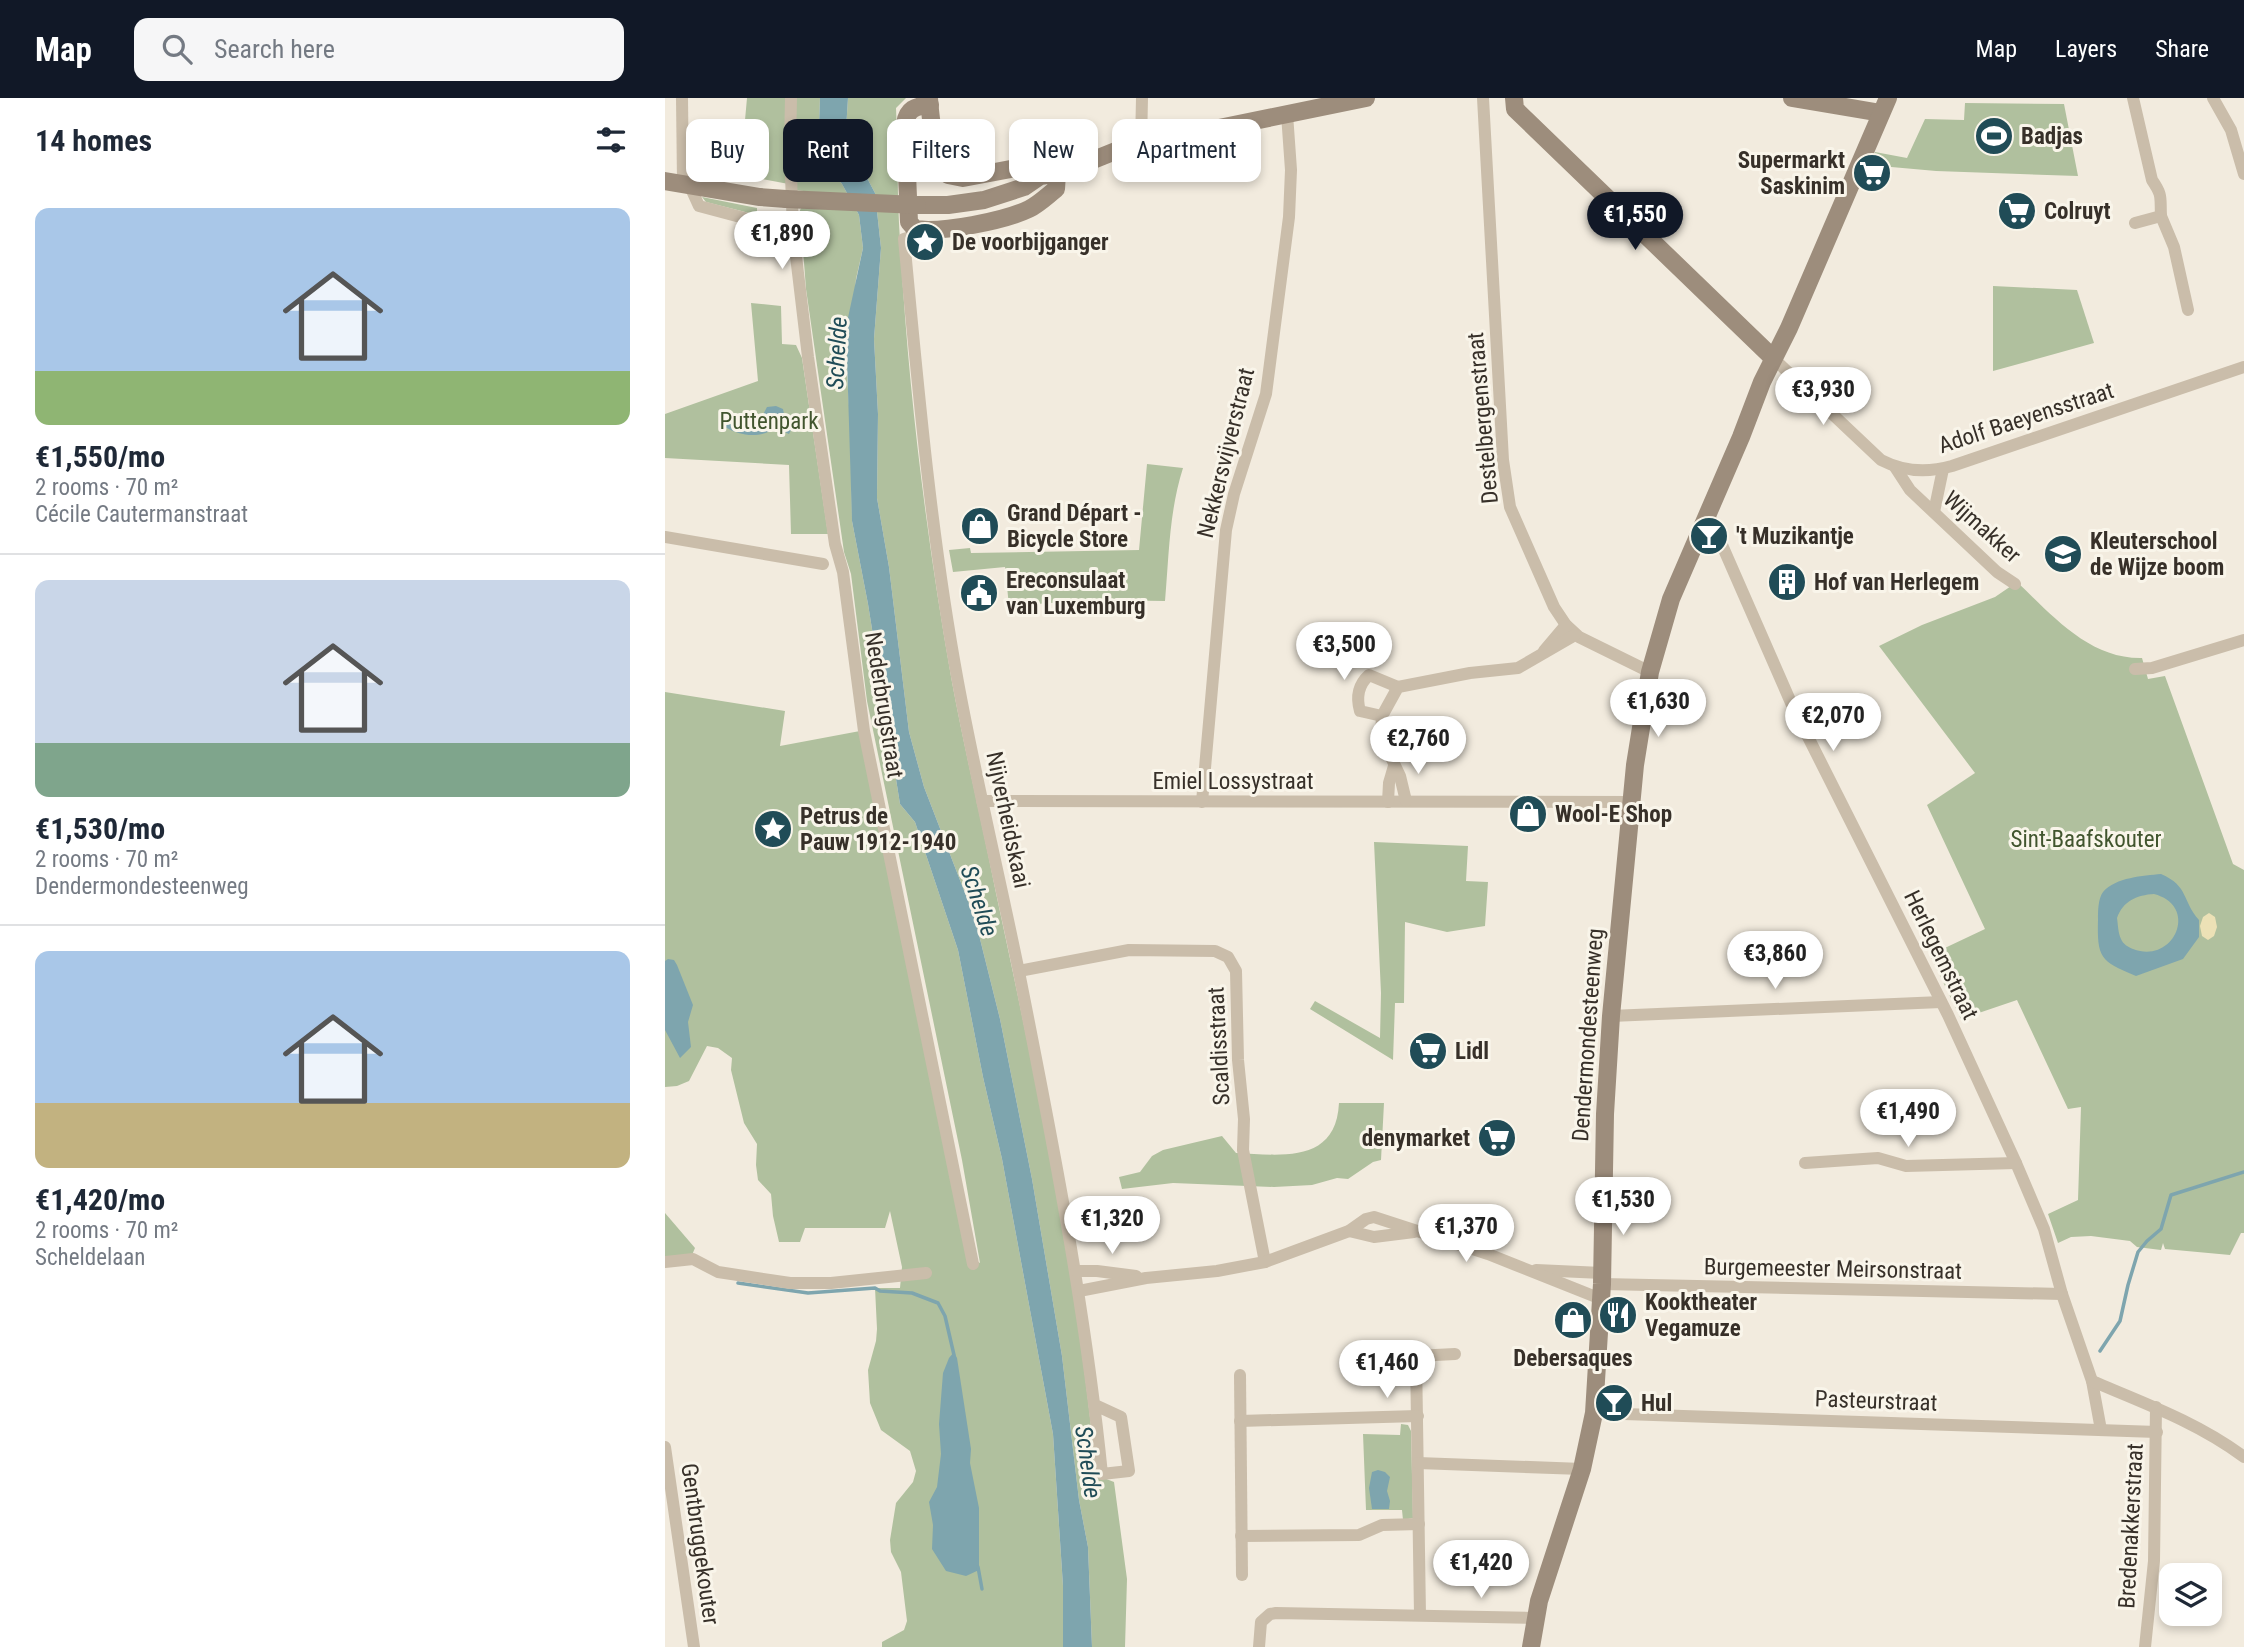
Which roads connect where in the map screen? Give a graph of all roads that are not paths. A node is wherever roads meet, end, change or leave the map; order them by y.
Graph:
1 (682, 98) edge
2 (791, 98) edge
3 (1142, 98) edge
4 (1366, 98) edge
5 (1483, 98) edge
6 (1514, 98) edge
7 (1792, 98) edge
8 (2133, 98) edge
9 (2213, 98) edge
10 (929, 101) edge
11 (1885, 105) edge
12 (1287, 114) junction
13 (1142, 119) edge
14 (1261, 119) edge
15 (1009, 169) edge
16 (2244, 174) edge
17 (1030, 182) edge
18 (1034, 182) edge
19 (1056, 182) edge
20 (679, 183) edge
21 (789, 205) junction
22 (1035, 205) junction
23 (2161, 216) junction
24 (2135, 223) dead end
25 (793, 231) junction
26 (928, 231) junction
27 (2188, 310) dead end
28 (1773, 358) junction
29 (2244, 367) edge
30 (1895, 467) junction
31 (1943, 469) junction
32 (1934, 512) junction
33 (1708, 513) junction
34 (665, 537) edge
35 (824, 565) dead end
36 (2015, 584) dead end
37 (1570, 630) junction
38 (2244, 640) edge
39 (2134, 669) dead end
40 (1650, 672) junction
41 (1398, 687) junction
42 (1382, 716) junction
43 (1394, 766) junction
44 (982, 801) junction
45 (1406, 801) junction
46 (1202, 802) junction
47 (1388, 802) junction
48 (1632, 802) junction
49 (1019, 971) junction
50 (1941, 1002) junction
51 (1611, 1016) junction
52 (1805, 1163) dead end
53 (2016, 1163) junction
54 (1349, 1231) junction
55 (1417, 1232) junction
56 (665, 1262) edge
57 (1265, 1262) junction
58 (972, 1264) dead end
59 (1525, 1269) junction
60 (1076, 1271) junction
61 (926, 1273) dead end
62 (1146, 1278) junction
63 (1602, 1286) junction
64 (1079, 1291) junction
65 (2062, 1294) junction
66 (1455, 1354) dead end
67 (1359, 1356) dead end
68 (1416, 1356) junction
69 (1240, 1375) dead end
70 (2092, 1381) junction
71 (1095, 1405) junction
72 (2156, 1407) junction
73 (1594, 1413) junction
74 (1418, 1416) junction
75 (1240, 1421) junction
76 (2101, 1430) junction
77 (2157, 1432) junction
78 (665, 1447) edge
79 (2244, 1457) edge
80 (1418, 1463) junction
81 (1582, 1469) junction
82 (1419, 1524) junction
83 (1241, 1536) junction
84 (1242, 1575) dead end
85 (1420, 1615) junction
86 (1535, 1618) junction
87 (694, 1647) edge
88 (1259, 1647) edge
89 (1531, 1647) edge
90 (2145, 1647) edge

1 - 20 street
2 - 21 street, Nederbrugstraat
3 - 13 street
4 - 12 street
5 - 37 street, Destelbergenstraat
6 - 28 street
7 - 11 street
8 - 23 street
9 - 16 street
10 - 15 street
10 - 26 street
11 - 28 street, Dendermondesteenweg
12 - 14 street
12 - 46 street, Nekkersvijverstraat
17 - 21 street, bridge
18 - 22 street
19 - 22 street
20 - 21 street
20 - 25 street
21 - 25 street, Nederbrugstraat
22 - 26 street
23 - 24 street
23 - 27 street
25 - 58 street, Nederbrugstraat
26 - 44 street, Nijverheidskaai
28 - 30 street
28 - 33 street, Dendermondesteenweg
29 - 31 street, Adolf Baeyensstraat
30 - 31 street, Adolf Baeyensstraat
30 - 32 street, Wijmakker
31 - 32 street
32 - 36 street, Wijmakker
33 - 40 street, Dendermondesteenweg
33 - 50 street, Herlegemstraat
34 - 35 street
37 - 40 street
37 - 41 street
38 - 39 street
40 - 48 street, Dendermondesteenweg
41 - 42 street
41 - 42 street
42 - 43 street
43 - 45 street
43 - 47 street
44 - 46 street, Emiel Lossystraat
44 - 49 street, Nijverheidskaai
45 - 47 street, Emiel Lossystraat
45 - 48 street, Emiel Lossystraat
46 - 47 street, Emiel Lossystraat
48 - 51 street, Dendermondesteenweg
49 - 57 street, Scaldisstraat
49 - 60 street, Nijverheidskaai
50 - 51 street
50 - 53 street, Herlegemstraat
51 - 63 street, Dendermondesteenweg
52 - 53 street
53 - 65 street, Herlegemstraat
54 - 55 street
54 - 55 street
54 - 57 street
55 - 59 street
56 - 61 street
57 - 62 street
59 - 63 street
59 - 63 street, Burgemeester Meirsonstraat
60 - 62 street
60 - 64 street, Nijverheidskaai
62 - 64 street
63 - 65 street, Burgemeester Meirsonstraat
63 - 73 street, Dendermondesteenweg
64 - 71 street, Nijverheidskaai
65 - 70 street, Herlegemstraat
66 - 68 street
67 - 68 street
68 - 74 street
69 - 75 street
70 - 72 street
70 - 76 street, Herlegemstraat
71 - 71 street, Nijverheidskaai
72 - 77 street, Bredenakkerstraat
72 - 79 street
73 - 76 street, Pasteurstraat
73 - 81 street, Dendermondesteenweg
74 - 75 street
74 - 80 street
75 - 83 street
76 - 77 street, Pasteurstraat
77 - 90 street, Bredenakkerstraat
78 - 87 street, Gentbruggekouter
80 - 81 street
80 - 82 street
81 - 86 street, Dendermondesteenweg
82 - 83 street
82 - 85 street
83 - 84 street
85 - 86 street
85 - 88 street
86 - 89 street, Dendermondesteenweg

